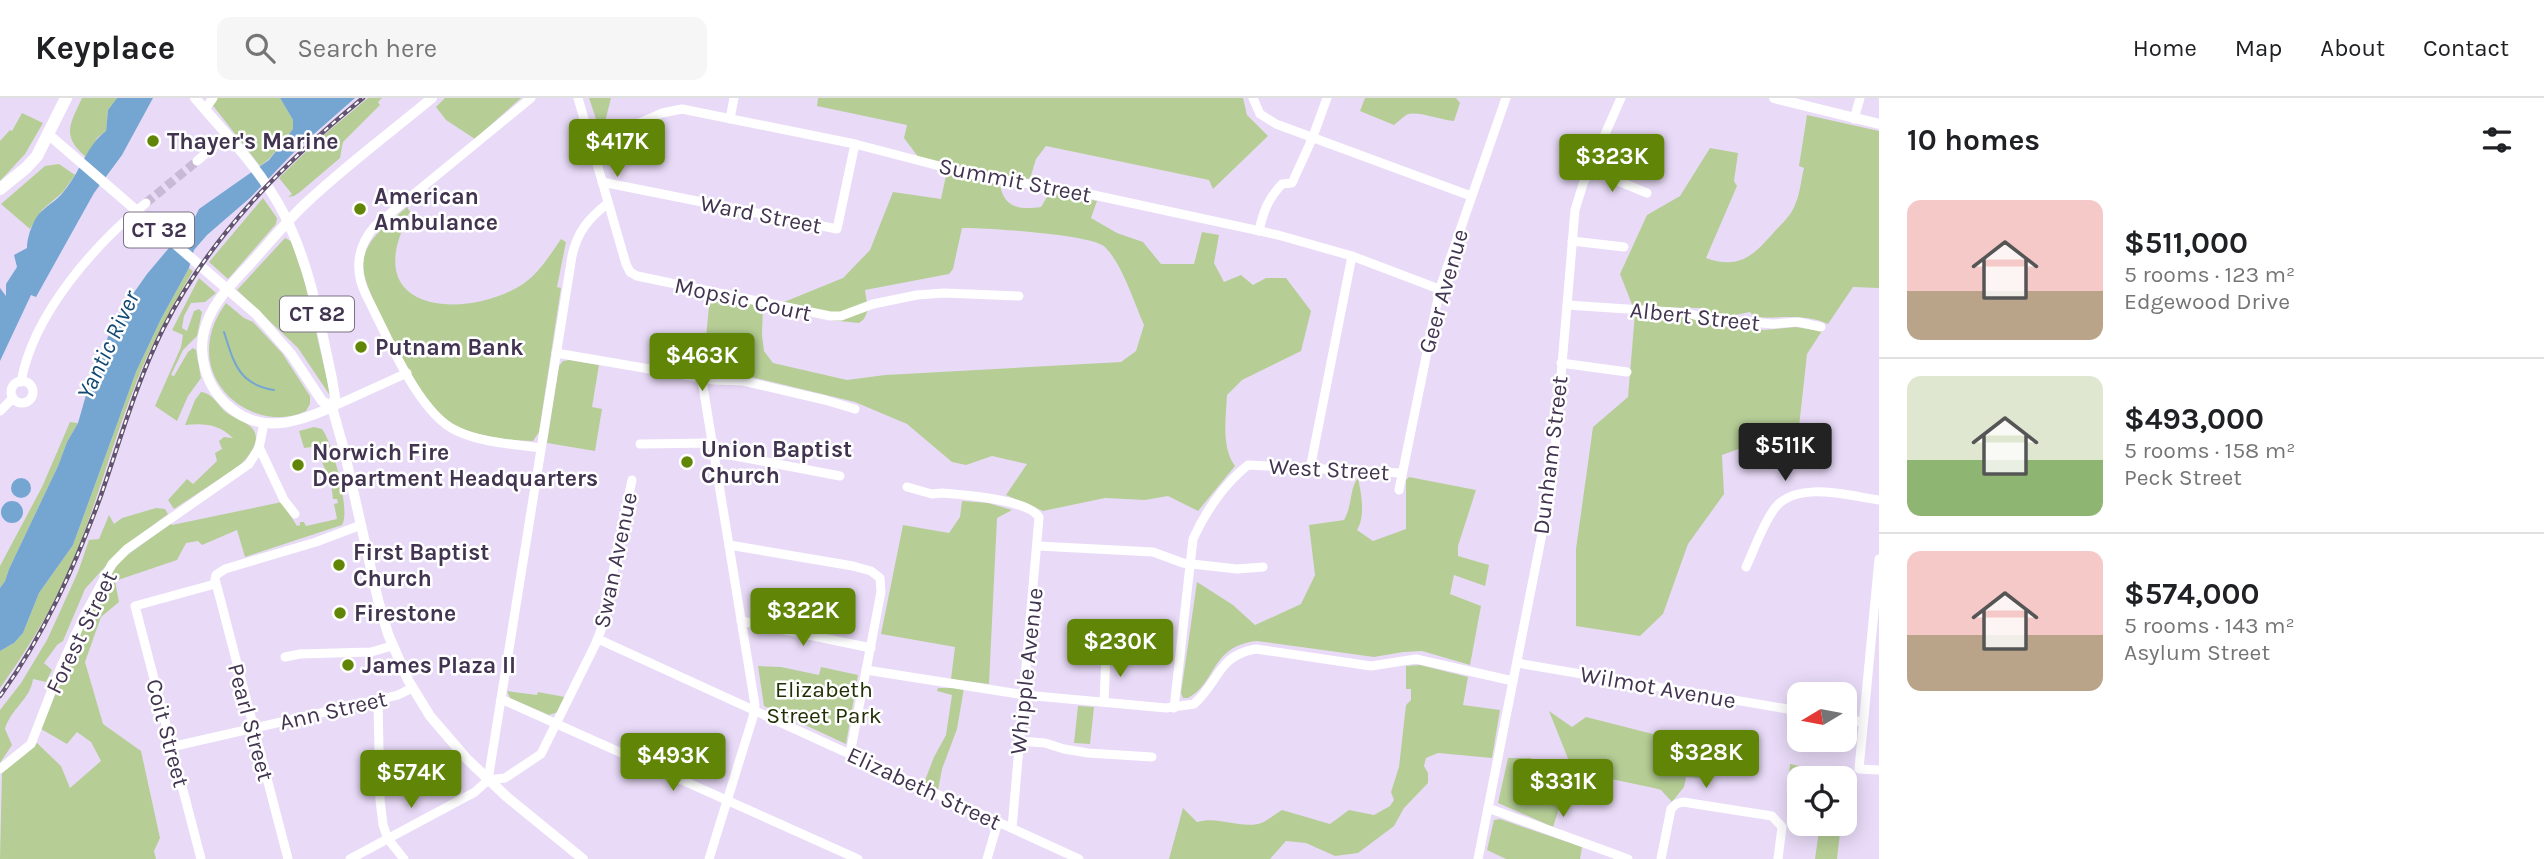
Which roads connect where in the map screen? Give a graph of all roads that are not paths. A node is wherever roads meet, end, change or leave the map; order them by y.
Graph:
1 (66, 98) edge
2 (213, 98) edge
3 (432, 98) edge
4 (531, 98) edge
5 (578, 98) edge
6 (734, 98) edge
7 (1253, 98) edge
8 (1327, 98) edge
9 (1506, 98) edge
10 (1621, 98) edge
11 (1774, 98) edge
12 (1860, 98) edge
13 (200, 101) edge
14 (730, 119) junction
15 (1854, 119) junction
16 (1879, 124) edge
17 (48, 134) junction
18 (227, 135) junction
19 (1312, 139) junction
20 (591, 144) junction
21 (855, 144) junction
22 (197, 161) tunnel mouth
23 (1589, 169) junction
24 (602, 182) junction
25 (0, 189) edge
26 (1647, 193) dead end
27 (1471, 196) junction
28 (146, 203) tunnel mouth
29 (608, 203) junction
30 (288, 222) junction
31 (1258, 232) junction
32 (1573, 241) junction
33 (1624, 247) dead end
34 (1352, 256) junction
35 (1439, 289) junction
36 (1019, 296) dead end
37 (1567, 305) junction
38 (1821, 327) dead end
39 (684, 349) dead end
40 (556, 353) junction
41 (1561, 363) junction
42 (1627, 372) dead end
43 (407, 373) junction
44 (701, 378) junction
45 (21, 382) junction
46 (13, 397) junction
47 (332, 407) junction
48 (855, 409) dead end
49 (0, 411) edge
50 (264, 423) junction
51 (640, 444) dead end
52 (260, 447) junction
53 (541, 448) junction
54 (713, 448) junction
55 (1310, 469) junction
56 (1401, 473) junction
57 (839, 476) dead end
58 (632, 480) dead end
59 (907, 487) dead end
60 (1399, 490) dead end
61 (1879, 500) edge
62 (295, 514) dead end
63 (361, 526) junction
64 (729, 545) junction
65 (1038, 545) junction
66 (1879, 559) edge
67 (1190, 564) junction
68 (1746, 567) dead end
69 (1263, 568) dead end
70 (215, 584) junction
71 (741, 621) junction
72 (1875, 636) edge
73 (598, 639) junction
74 (392, 646) junction
75 (871, 648) junction
76 (1106, 654) dead end
77 (285, 657) dead end
78 (1517, 663) junction
79 (866, 670) junction
80 (1513, 681) junction
81 (412, 688) junction
82 (1024, 695) junction
83 (501, 699) junction
84 (378, 700) junction
85 (1104, 702) junction
86 (1174, 708) junction
87 (1787, 709) edge
88 (754, 711) junction
89 (1857, 721) edge
90 (1863, 722) junction
91 (557, 724) junction
92 (253, 729) junction
93 (1019, 741) junction
94 (171, 747) junction
95 (850, 754) junction
96 (1152, 757) dead end
97 (0, 769) edge
98 (1879, 770) edge
99 (488, 780) junction
100 (727, 801) junction
101 (1488, 808) junction
102 (998, 822) junction
103 (1012, 828) junction
104 (388, 839) junction
105 (201, 859) edge
106 (288, 859) edge
107 (350, 859) edge
108 (404, 859) edge
109 (583, 859) edge
110 (709, 859) edge
111 (858, 859) edge
112 (988, 859) edge
113 (1079, 859) edge
114 (1478, 859) edge
115 (1628, 859) edge
116 (1661, 859) edge
117 (1778, 859) edge

1 - 17 highway
2 - 13 street
3 - 30 main road
4 - 43 street
5 - 20 street
6 - 14 street
7 - 19 street
8 - 19 street
9 - 27 street, Geer Avenue
10 - 23 street, Dunham Street
11 - 15 main road
12 - 15 street
13 - 18 main road
14 - 20 street, Summit Street
14 - 21 street, Summit Street
15 - 16 main road
17 - 25 highway
17 - 47 main road, CT 32
18 - 22 street
18 - 30 main road
19 - 27 street
19 - 31 street
20 - 24 street
21 - 24 street, Ward Street
21 - 31 street, Summit Street
23 - 26 street
23 - 32 street, Dunham Street
24 - 29 street
27 - 35 street, Geer Avenue
28 - 45 street
29 - 36 street, Mopsic Court
29 - 40 street
30 - 47 main road, CT 82
30 - 50 main road
31 - 34 street, Summit Street
32 - 33 street
32 - 37 street, Dunham Street
34 - 35 street, Summit Street
34 - 55 street
35 - 56 street, Geer Avenue
37 - 38 street, Albert Street
37 - 41 street, Dunham Street
39 - 44 street
40 - 44 street
40 - 53 street
41 - 42 street
41 - 78 street, Dunham Street
43 - 47 street
43 - 53 street
44 - 48 street
44 - 54 street
45 - 46 street
45 - 46 street
46 - 49 street
47 - 50 main road
47 - 63 main road, CT 82
50 - 52 street
51 - 54 street
52 - 62 street
52 - 97 street, Forest Street
53 - 83 street
54 - 57 street
54 - 64 street
55 - 56 street, West Street
55 - 67 street, West Street
56 - 60 street, Geer Avenue
58 - 73 street, Swan Avenue
59 - 65 street, Whipple Avenue
61 - 68 street
63 - 70 street
63 - 74 main road, CT 82
64 - 71 street
64 - 75 street
65 - 67 street
65 - 82 street, Whipple Avenue
66 - 72 street
67 - 69 street
67 - 86 street, West Street
70 - 92 street, Pearl Street
70 - 94 street, Coit Street
71 - 75 street
71 - 88 street
72 - 90 street
73 - 88 street, Elizabeth Street
73 - 91 street
74 - 77 street
74 - 81 main road, CT 82
75 - 79 street
76 - 85 street
78 - 80 street, Dunham Street
78 - 87 street, Wilmot Avenue
79 - 82 street
79 - 95 street
80 - 86 street
80 - 101 street, Dunham Street
81 - 84 street, Ann Street
81 - 99 main road, CT 82
82 - 85 street
82 - 93 street, Whipple Avenue
83 - 91 street
83 - 99 street
84 - 92 street, Ann Street
84 - 104 street
85 - 86 street
88 - 95 street, Elizabeth Street
88 - 100 street
89 - 90 street
90 - 98 street
91 - 99 street
91 - 100 street
92 - 94 street, Ann Street
92 - 106 street, Pearl Street
93 - 96 street
93 - 103 street, Whipple Avenue
94 - 105 street, Coit Street
95 - 102 street, Elizabeth Street
99 - 104 street
99 - 109 main road, CT 82
100 - 110 street
100 - 111 street
101 - 114 street, Dunham Street
101 - 115 street
102 - 103 street, Elizabeth Street
102 - 112 street
103 - 113 street, Elizabeth Street
104 - 107 street
104 - 108 street
116 - 117 street

